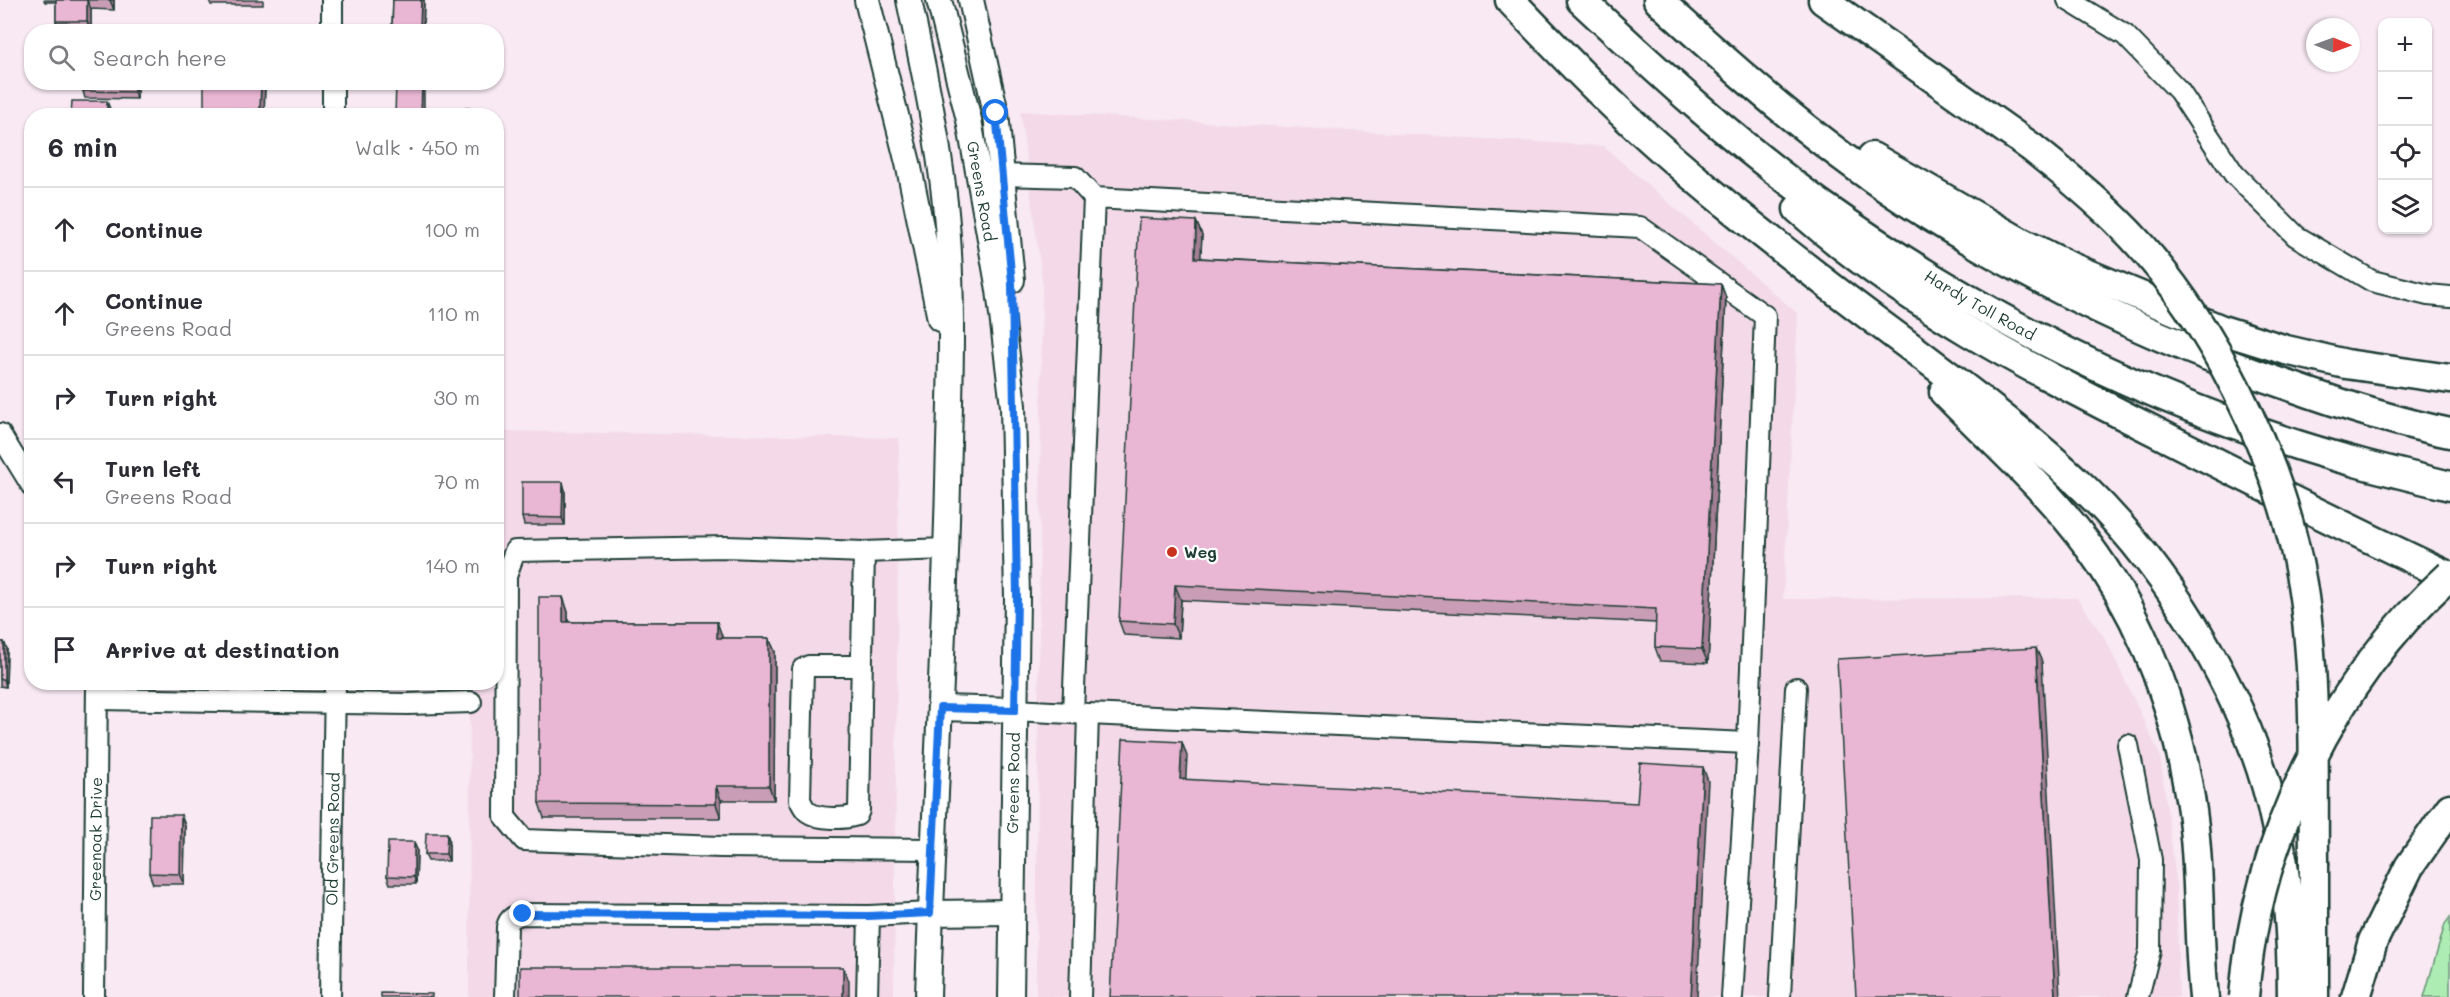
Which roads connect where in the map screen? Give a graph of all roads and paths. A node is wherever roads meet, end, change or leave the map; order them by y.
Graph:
1 (332, 0) edge
2 (867, 0) edge
3 (909, 0) edge
4 (939, 0) edge
5 (972, 0) edge
6 (1510, 0) edge
7 (1581, 0) edge
8 (1658, 0) edge
9 (1822, 0) edge
10 (2068, 0) edge
11 (332, 24) edge
12 (333, 90) edge
13 (1772, 99) junction
14 (333, 108) edge
15 (1707, 114) junction
16 (1002, 175) junction
17 (1094, 198) junction
18 (1833, 288) junction
19 (2450, 297) edge
20 (951, 370) junction
21 (2450, 379) edge
22 (1013, 406) junction
23 (2450, 433) edge
24 (0, 434) edge
25 (24, 473) edge
26 (2450, 486) edge
27 (946, 549) junction
28 (864, 552) junction
29 (2450, 576) edge
30 (862, 666) junction
31 (1796, 688) dead end
32 (335, 690) edge
33 (97, 691) edge
34 (471, 702) dead end
35 (335, 703) junction
36 (940, 708) junction
37 (1015, 710) junction
38 (1081, 713) junction
39 (1748, 743) junction
40 (2128, 745) dead end
41 (2450, 808) edge
42 (932, 849) junction
43 (1011, 912) junction
44 (930, 913) junction
45 (869, 916) junction
46 (94, 997) edge
47 (330, 997) edge
48 (505, 997) edge
49 (867, 997) edge
50 (928, 997) edge
51 (1011, 997) edge
52 (1080, 997) edge
53 (1732, 997) edge
54 (1780, 997) edge
55 (2138, 997) edge
56 (2204, 997) edge
57 (2244, 997) edge
58 (2292, 997) edge
59 (2314, 997) edge
60 (2356, 997) edge

1 - 11 street
2 - 20 main road
3 - 20 main road
4 - 22 main road, Greens Road
5 - 16 main road
6 - 18 highway
7 - 15 highway, Hardy Toll Road
8 - 13 highway
9 - 59 highway, bridge
10 - 19 street
12 - 14 street
13 - 21 highway
13 - 23 highway
15 - 26 highway, Hardy Toll Road
15 - 29 highway
16 - 17 street
16 - 22 main road
17 - 38 street
17 - 39 street
18 - 56 highway
18 - 58 highway
20 - 27 main road
22 - 37 main road, Greens Road
24 - 25 street
27 - 28 street
27 - 36 main road
28 - 30 street
28 - 42 street
29 - 57 highway, bridge
30 - 30 street
31 - 54 street
32 - 35 street, Old Greens Road
33 - 35 street
33 - 46 street, Greenoak Drive
34 - 35 street
35 - 47 street, Old Greens Road
36 - 37 main road
36 - 42 main road
37 - 38 street
37 - 43 main road, Greens Road
38 - 39 street
38 - 52 street
39 - 53 street
40 - 55 street
41 - 60 highway
42 - 44 main road
43 - 44 main road
43 - 51 main road, Greens Road
44 - 45 street
44 - 50 main road
45 - 48 street
45 - 49 street

